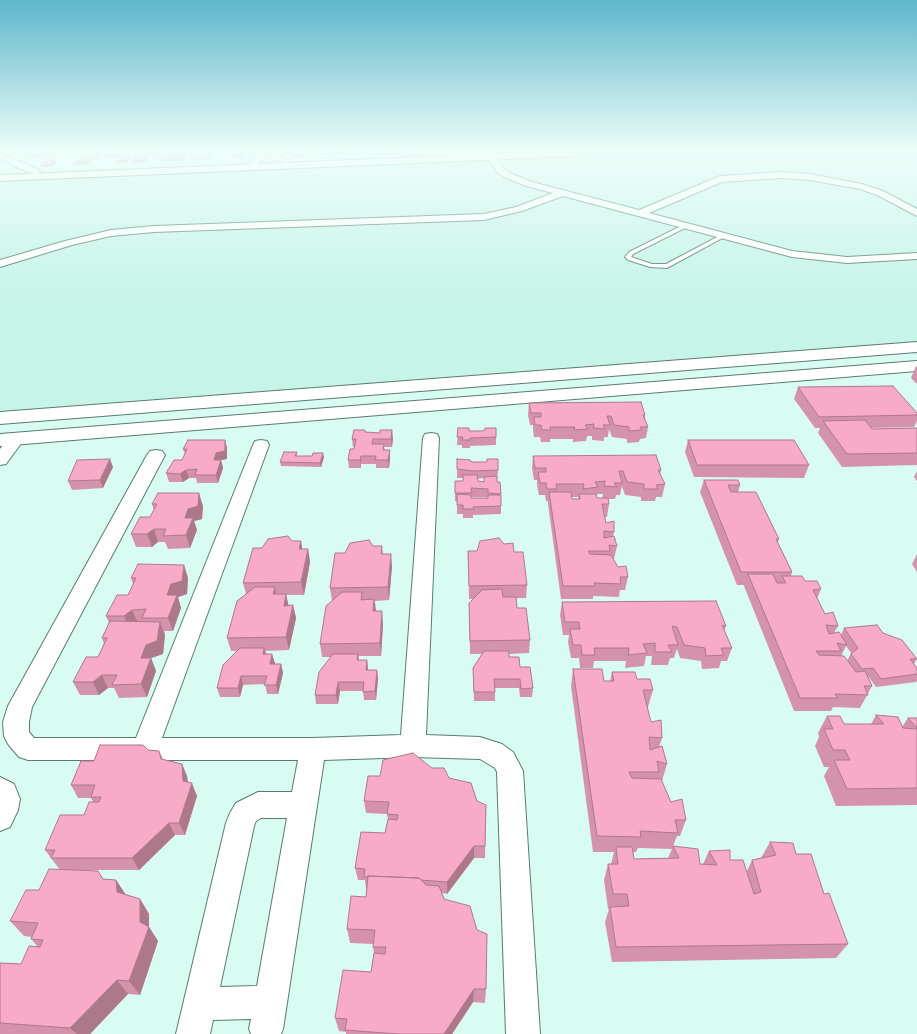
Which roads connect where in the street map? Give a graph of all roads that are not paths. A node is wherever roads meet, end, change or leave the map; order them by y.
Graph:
1 (544, 199) edge
2 (585, 199) edge
3 (673, 199) edge
4 (890, 199) edge
5 (917, 213) edge
6 (639, 214) junction
7 (685, 226) junction
8 (723, 236) junction
9 (917, 256) edge
10 (899, 257) junction
11 (0, 264) edge
12 (917, 269) edge
13 (917, 346) edge
14 (917, 366) edge
15 (363, 389) junction
16 (328, 392) junction
17 (366, 410) junction
18 (327, 413) junction
19 (0, 418) edge
20 (431, 438) dead end
21 (8, 439) edge
22 (261, 445) dead end
23 (156, 455) dead end
24 (0, 460) edge
25 (413, 746) junction
26 (144, 748) junction
27 (313, 749) junction
28 (0, 790) edge
29 (303, 805) junction
30 (0, 818) edge
31 (196, 1019) edge
32 (523, 1034) edge

1 - 11 street
2 - 6 street
3 - 6 street
4 - 5 street
6 - 7 street
7 - 8 street
7 - 8 lane
8 - 10 street
9 - 10 street
10 - 12 street
13 - 15 street
14 - 17 street
15 - 16 street
15 - 17 street
16 - 18 street
16 - 19 street
17 - 18 street
18 - 21 street
20 - 25 street
21 - 24 street
22 - 26 street
23 - 26 street
25 - 27 street
25 - 32 street
26 - 27 street
27 - 29 street
28 - 30 street
29 - 31 street
29 - 31 street

